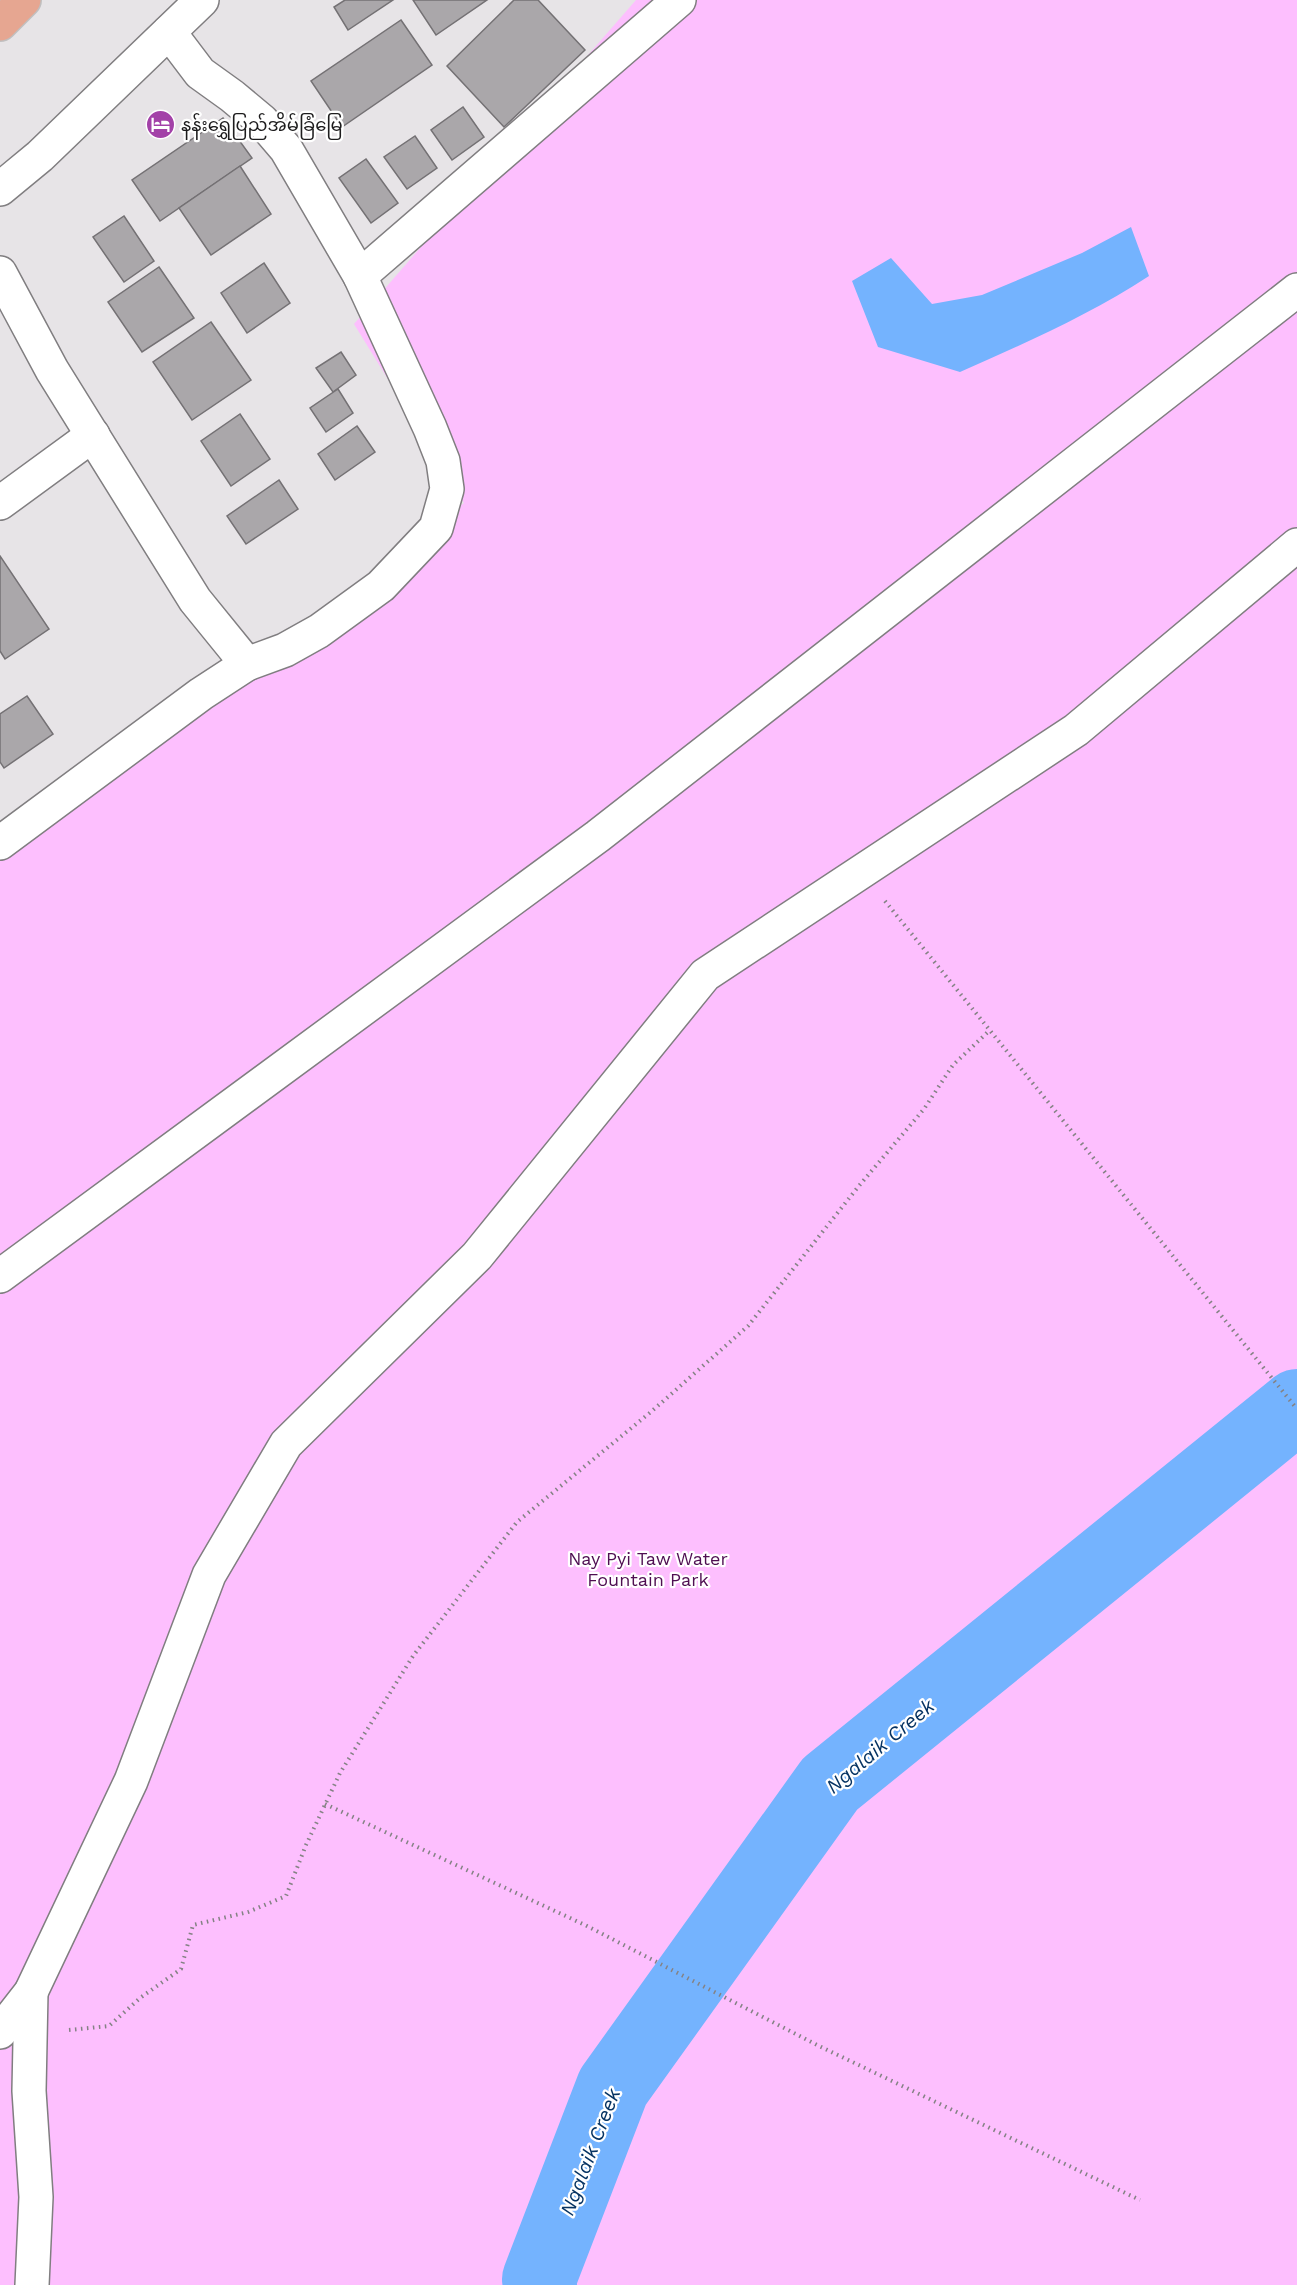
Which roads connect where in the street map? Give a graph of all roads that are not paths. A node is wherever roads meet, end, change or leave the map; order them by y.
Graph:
1 (24, 0) edge
2 (202, 0) edge
3 (679, 0) edge
4 (0, 24) edge
5 (169, 32) junction
6 (0, 189) edge
7 (0, 273) edge
8 (360, 276) junction
9 (1297, 290) edge
10 (93, 435) junction
11 (0, 503) edge
12 (1297, 545) edge
13 (247, 664) junction
14 (0, 843) edge
15 (0, 1276) edge
16 (15, 2031) edge
17 (32, 2285) edge

1 - 4 main road
2 - 5 street
3 - 8 street
5 - 6 street
5 - 8 street
7 - 10 street
8 - 13 street
9 - 15 street
10 - 11 street
10 - 13 street
12 - 16 street
13 - 14 street
16 - 17 street

